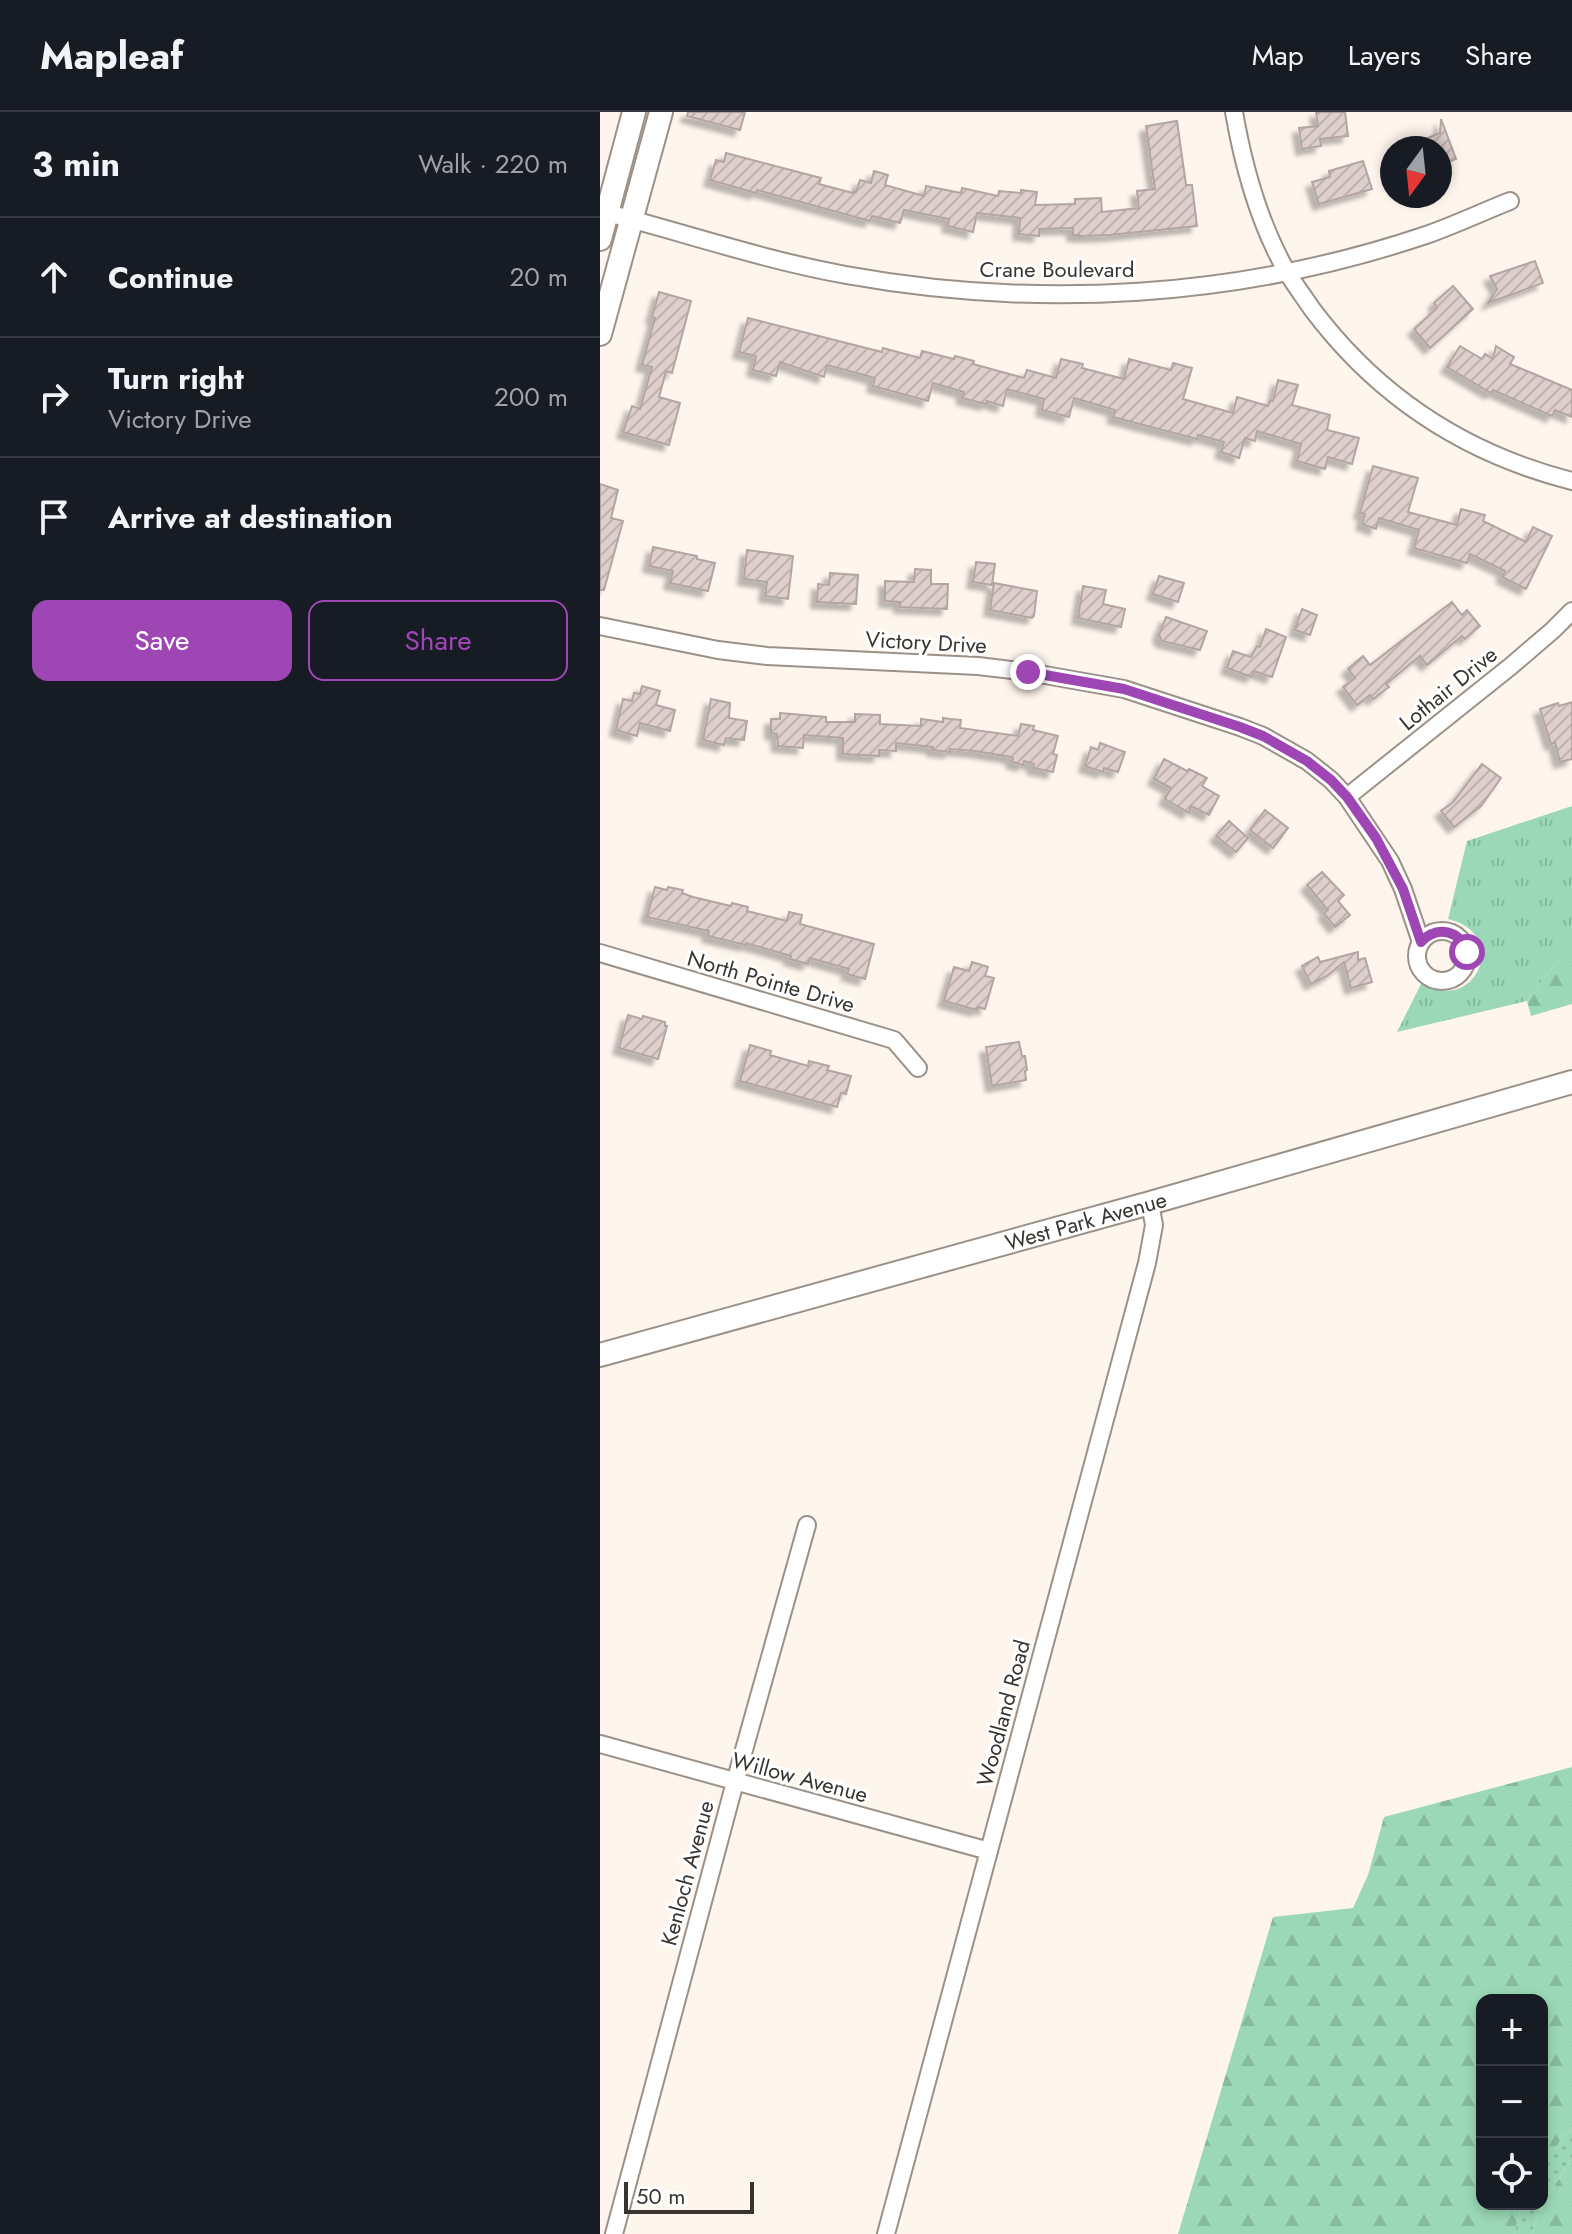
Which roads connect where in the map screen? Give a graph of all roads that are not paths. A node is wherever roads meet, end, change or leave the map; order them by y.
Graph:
1 (634, 112) edge
2 (661, 112) edge
3 (1234, 112) edge
4 (1510, 201) dead end
5 (604, 212) edge
6 (630, 219) junction
7 (600, 239) edge
8 (1287, 271) junction
9 (600, 334) edge
10 (1572, 481) edge
11 (1572, 611) edge
12 (600, 626) edge
13 (1347, 797) junction
14 (1421, 942) dead end
15 (600, 953) edge
16 (918, 1068) dead end
17 (1572, 1082) edge
18 (1150, 1203) junction
19 (600, 1355) edge
20 (807, 1525) dead end
21 (600, 1744) edge
22 (735, 1782) junction
23 (989, 1851) junction
24 (614, 2234) edge
25 (886, 2234) edge

1 - 5 main road
2 - 6 main road
3 - 8 street
4 - 8 street, Crane Boulevard
5 - 6 street, Crane Boulevard
5 - 7 main road
6 - 8 street, Crane Boulevard
6 - 9 main road
8 - 10 street
11 - 13 street, Lothair Drive
12 - 13 street, Victory Drive
13 - 14 street, Victory Drive
15 - 16 street, North Pointe Drive
17 - 18 main road, West Park Avenue
18 - 19 main road, West Park Avenue
18 - 23 street, Woodland Road
20 - 22 street, Kenloch Avenue
21 - 22 street, Willow Avenue
22 - 23 street, Willow Avenue
22 - 24 street, Kenloch Avenue
23 - 25 street, Woodland Road

